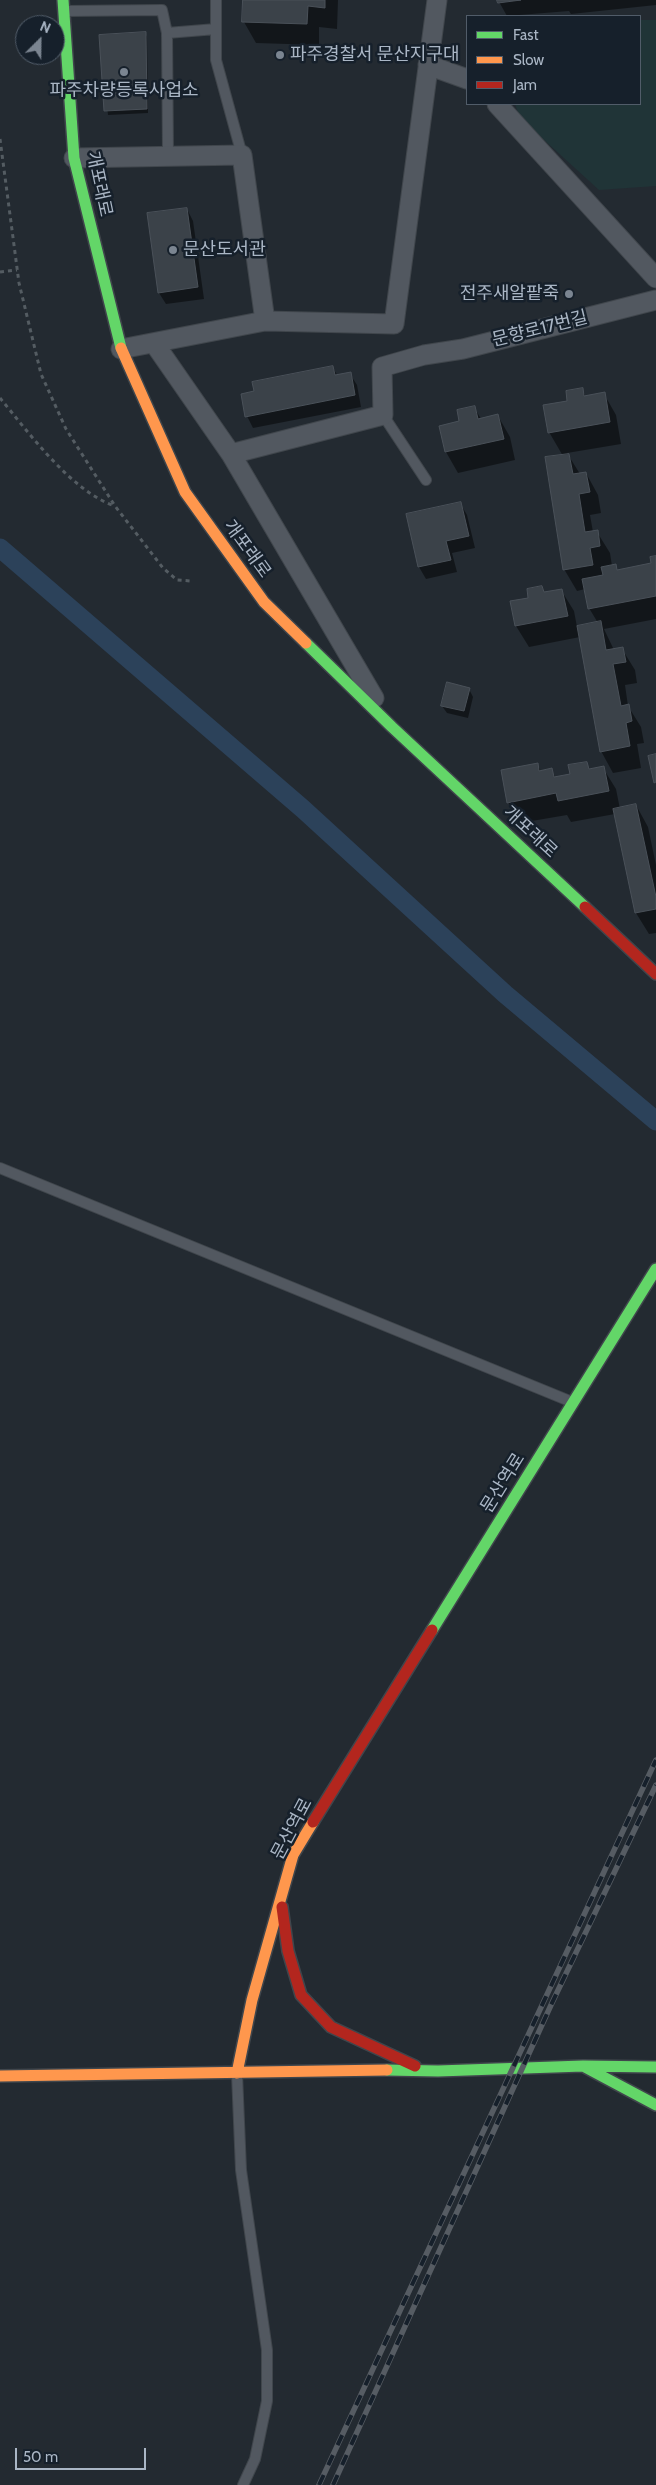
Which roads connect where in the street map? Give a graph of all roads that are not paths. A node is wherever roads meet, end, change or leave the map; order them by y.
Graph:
1 (216, 0) edge
2 (437, 0) edge
3 (63, 6) edge
4 (216, 29) junction
5 (167, 33) junction
6 (428, 65) junction
7 (466, 79) edge
8 (498, 105) edge
9 (242, 155) junction
10 (168, 156) junction
11 (74, 158) junction
12 (656, 278) edge
13 (656, 300) edge
14 (265, 321) junction
15 (154, 343) junction
16 (121, 349) junction
17 (383, 415) junction
18 (231, 454) junction
19 (426, 480) dead end
20 (392, 727) junction
21 (656, 974) edge
22 (0, 1168) edge
23 (656, 1269) edge
24 (573, 1402) junction
25 (281, 1897) junction
26 (583, 2066) junction
27 (656, 2067) edge
28 (421, 2069) junction
29 (237, 2073) junction
30 (0, 2076) edge
31 (656, 2105) edge
32 (243, 2485) edge

1 - 4 lane
2 - 6 street
3 - 5 lane
3 - 11 street, 개포래로
4 - 5 lane
4 - 9 lane
5 - 10 lane
6 - 7 street
6 - 14 street
8 - 12 street
9 - 10 street
9 - 14 street
10 - 11 street
11 - 16 street, 개포래로
13 - 17 street, 문향로17번길
14 - 15 street
15 - 16 street
15 - 18 street
16 - 20 street, 개포래로
17 - 18 street
17 - 19 lane
18 - 20 street
20 - 21 street, 개포래로
22 - 24 lane
23 - 24 street, 문산역로
24 - 25 street, 문산역로
25 - 28 street
25 - 29 street, 문산역로
26 - 27 street
26 - 28 street
26 - 31 street
28 - 29 street
29 - 30 street
29 - 32 lane

